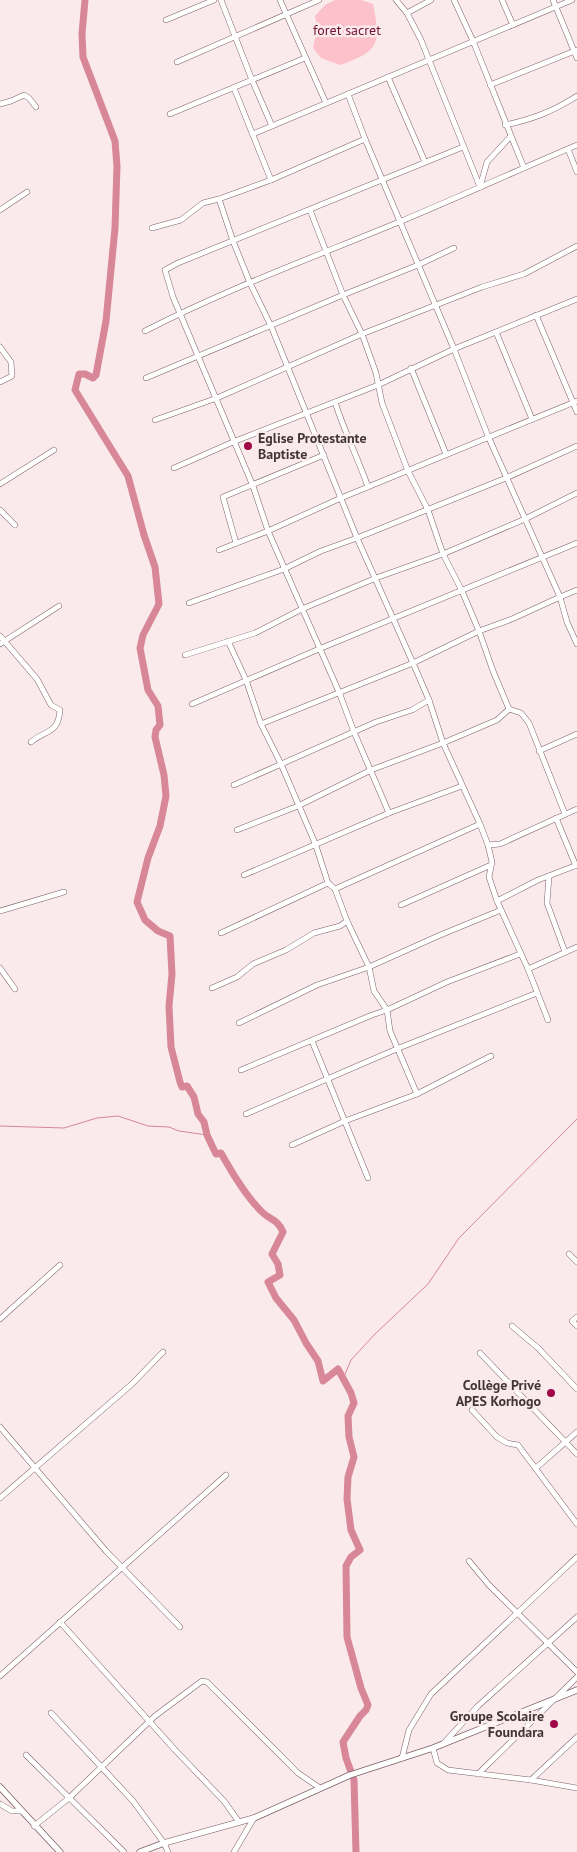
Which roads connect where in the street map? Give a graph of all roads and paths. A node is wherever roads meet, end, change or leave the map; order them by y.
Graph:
1 (214, 0) edge
2 (221, 0) edge
3 (280, 0) edge
4 (318, 0) edge
5 (396, 0) edge
6 (431, 0) edge
7 (454, 0) edge
8 (502, 0) edge
9 (553, 0) edge
10 (572, 0) edge
11 (556, 7) junction
12 (407, 13) junction
13 (286, 14) junction
14 (166, 20) dead end
15 (513, 25) junction
16 (234, 37) junction
17 (473, 41) junction
18 (575, 51) edge
19 (305, 58) junction
20 (577, 58) edge
21 (428, 60) junction
22 (176, 62) dead end
23 (388, 77) junction
24 (252, 80) junction
25 (490, 85) junction
26 (234, 88) junction
27 (348, 94) junction
28 (577, 96) edge
29 (326, 103) junction
30 (0, 104) edge
31 (36, 107) dead end
32 (170, 114) dead end
33 (506, 125) junction
34 (272, 126) junction
35 (253, 134) junction
36 (511, 136) junction
37 (365, 139) junction
38 (577, 146) edge
39 (463, 147) junction
40 (568, 149) junction
41 (425, 162) junction
42 (524, 168) junction
43 (577, 172) edge
44 (271, 180) junction
45 (382, 181) junction
46 (480, 187) junction
47 (27, 192) dead end
48 (219, 200) junction
49 (0, 210) edge
50 (310, 210) junction
51 (400, 222) junction
52 (152, 228) dead end
53 (233, 241) junction
54 (577, 246) edge
55 (454, 248) dead end
56 (326, 250) junction
57 (418, 265) junction
58 (250, 283) junction
59 (343, 295) junction
60 (577, 299) edge
61 (434, 306) junction
62 (180, 313) junction
63 (536, 315) junction
64 (271, 326) junction
65 (146, 331) dead end
66 (496, 332) junction
67 (362, 334) junction
68 (0, 347) edge
69 (454, 349) junction
70 (198, 355) junction
71 (287, 366) junction
72 (412, 368) junction
73 (146, 378) dead end
74 (0, 382) edge
75 (378, 385) junction
76 (217, 398) junction
77 (335, 402) junction
78 (575, 402) edge
79 (307, 412) junction
80 (577, 412) edge
81 (532, 419) junction
82 (155, 420) dead end
83 (488, 436) junction
84 (233, 442) junction
85 (577, 446) edge
86 (54, 450) dead end
87 (446, 454) junction
88 (324, 455) junction
89 (174, 468) dead end
90 (408, 471) junction
91 (506, 478) junction
92 (0, 484) edge
93 (252, 486) junction
94 (368, 487) junction
95 (577, 494) edge
96 (341, 498) junction
97 (0, 510) edge
98 (428, 510) junction
99 (525, 519) junction
100 (15, 525) dead end
101 (268, 531) junction
102 (357, 538) junction
103 (236, 543) junction
104 (577, 543) edge
105 (219, 550) dead end
106 (443, 554) junction
107 (543, 558) junction
108 (284, 570) junction
109 (376, 578) junction
110 (577, 590) edge
111 (462, 591) junction
112 (560, 596) junction
113 (189, 603) dead end
114 (58, 606) dead end
115 (302, 609) junction
116 (393, 619) junction
117 (479, 631) junction
118 (0, 636) edge
119 (228, 641) junction
120 (2, 642) edge
121 (577, 644) edge
122 (319, 649) junction
123 (185, 655) dead end
124 (413, 663) junction
125 (246, 680) junction
126 (339, 692) junction
127 (428, 700) junction
128 (192, 704) dead end
129 (509, 709) junction
130 (261, 724) junction
131 (354, 732) junction
132 (577, 734) edge
133 (31, 742) dead end
134 (443, 743) junction
135 (539, 751) junction
136 (281, 764) junction
137 (371, 770) junction
138 (234, 785) dead end
139 (462, 786) junction
140 (298, 806) junction
141 (577, 809) edge
142 (389, 813) junction
143 (566, 814) junction
144 (556, 818) junction
145 (480, 824) junction
146 (237, 830) dead end
147 (315, 843) junction
148 (498, 844) junction
149 (488, 845) junction
150 (489, 854) junction
151 (491, 865) junction
152 (577, 865) edge
153 (244, 875) dead end
154 (549, 876) junction
155 (328, 883) junction
156 (335, 888) junction
157 (64, 892) dead end
158 (497, 901) junction
159 (400, 905) dead end
160 (501, 910) junction
161 (0, 911) edge
162 (347, 921) junction
163 (221, 933) dead end
164 (577, 947) edge
165 (566, 952) junction
166 (520, 954) junction
167 (369, 967) junction
168 (0, 968) edge
169 (528, 969) junction
170 (212, 988) dead end
171 (15, 989) dead end
172 (537, 993) junction
173 (387, 1010) junction
174 (548, 1020) dead end
175 (239, 1023) dead end
176 (312, 1041) junction
177 (399, 1048) junction
178 (491, 1056) dead end
179 (241, 1070) dead end
180 (328, 1079) junction
181 (417, 1094) junction
182 (246, 1114) dead end
183 (344, 1121) junction
184 (292, 1145) dead end
185 (368, 1178) dead end
186 (569, 1254) dead end
187 (577, 1262) edge
188 (60, 1266) dead end
189 (577, 1317) edge
190 (0, 1319) edge
191 (512, 1326) dead end
192 (577, 1326) edge
193 (163, 1352) dead end
194 (480, 1354) dead end
195 (577, 1389) edge
196 (472, 1410) dead end
197 (0, 1427) edge
198 (577, 1432) edge
199 (566, 1442) junction
200 (577, 1454) edge
201 (34, 1467) junction
202 (536, 1468) junction
203 (226, 1475) dead end
204 (0, 1498) edge
205 (577, 1524) edge
206 (577, 1557) edge
207 (469, 1560) dead end
208 (122, 1566) junction
209 (517, 1613) junction
210 (577, 1617) edge
211 (60, 1622) junction
212 (180, 1627) dead end
213 (548, 1644) junction
214 (577, 1672) edge
215 (0, 1676) edge
216 (577, 1677) edge
217 (577, 1690) edge
218 (550, 1702) junction
219 (51, 1713) dead end
220 (149, 1722) junction
221 (577, 1737) edge
222 (442, 1744) junction
223 (433, 1748) junction
224 (26, 1755) dead end
225 (402, 1758) junction
226 (101, 1768) junction
227 (478, 1774) junction
228 (530, 1780) junction
229 (0, 1787) edge
230 (320, 1788) junction
231 (577, 1788) edge
232 (68, 1798) junction
233 (0, 1804) edge
234 (21, 1811) junction
235 (254, 1818) junction
236 (239, 1822) junction
237 (34, 1826) junction
238 (164, 1843) junction
239 (60, 1852) edge
240 (124, 1852) edge
241 (140, 1852) edge
242 (168, 1852) edge
243 (234, 1852) edge

1 - 14 street
2 - 16 street
3 - 13 street
4 - 13 street
5 - 12 street
6 - 12 street
7 - 17 street
8 - 15 street
9 - 11 street
10 - 11 street
11 - 15 street
11 - 18 street
12 - 21 street
13 - 16 street
13 - 19 street
15 - 17 street
16 - 22 street
16 - 24 street
17 - 21 street
17 - 25 street
18 - 20 street
18 - 25 street
19 - 24 street
19 - 29 street
21 - 23 street
21 - 39 street
23 - 27 street
23 - 41 street
24 - 26 street
24 - 34 street
25 - 33 street
26 - 32 street
26 - 35 street
27 - 29 street
27 - 37 street
28 - 33 street
29 - 34 street
30 - 31 street
33 - 36 street
34 - 35 street
35 - 44 street
36 - 42 street
36 - 46 street
37 - 44 street
37 - 45 street
38 - 40 street
39 - 41 street
39 - 46 street
40 - 42 street
40 - 43 street
41 - 45 street
42 - 46 street
44 - 48 street
45 - 50 street
45 - 51 street
46 - 51 street
47 - 49 street
48 - 52 street
48 - 53 street
50 - 53 street
50 - 56 street
51 - 56 street
51 - 57 street
53 - 58 street
53 - 62 street
54 - 61 street
55 - 57 street
56 - 58 street
56 - 59 street
57 - 59 street
57 - 61 street
58 - 62 street
58 - 64 street
59 - 64 street
59 - 67 street
60 - 63 street
61 - 67 street
61 - 69 street
62 - 65 street
62 - 70 street
63 - 66 street
63 - 78 street
64 - 70 street
64 - 71 street
66 - 69 street
66 - 81 street
67 - 71 street
67 - 75 street
68 - 74 street
69 - 72 street
69 - 83 street
70 - 73 street
70 - 76 street
71 - 76 street
71 - 79 street
72 - 75 street
72 - 87 street
75 - 77 street
75 - 90 street
76 - 82 street
76 - 84 street
77 - 79 street
77 - 94 street
78 - 80 street
78 - 81 street
79 - 84 street
79 - 88 street
81 - 83 street
83 - 87 street
83 - 91 street
84 - 89 street
84 - 93 street
85 - 91 street
86 - 92 street
87 - 90 street
88 - 93 street
88 - 96 street
90 - 94 street
90 - 98 street
91 - 98 street
91 - 99 street
93 - 101 street
93 - 103 street
94 - 96 street
95 - 99 street
96 - 101 street
96 - 102 street
97 - 100 street
98 - 102 street
98 - 106 street
99 - 106 street
99 - 107 street
101 - 103 street
101 - 108 street
102 - 108 street
102 - 109 street
103 - 105 street
104 - 107 street
106 - 109 street
106 - 111 street
107 - 111 street
107 - 112 street
108 - 113 street
108 - 115 street
109 - 115 street
109 - 116 street
110 - 112 street
111 - 116 street
111 - 117 street
112 - 117 street
112 - 121 street
114 - 120 street
115 - 119 street
115 - 122 street
116 - 122 street
116 - 124 street
117 - 124 street
117 - 129 street
118 - 120 street
119 - 123 street
119 - 125 street
120 - 133 street
122 - 125 street
122 - 126 street
124 - 126 street
124 - 127 street
125 - 128 street
125 - 130 street
126 - 130 street
126 - 131 street
127 - 131 street
127 - 134 street
129 - 134 street
129 - 135 street
130 - 136 street
131 - 136 street
131 - 137 street
132 - 135 street
134 - 137 street
134 - 139 street
135 - 143 street
136 - 138 street
136 - 140 street
137 - 140 street
137 - 142 street
139 - 142 street
139 - 145 street
140 - 146 street
140 - 147 street
141 - 143 street
142 - 147 street
143 - 144 street
144 - 148 street
144 - 152 street
145 - 149 street
145 - 156 street
147 - 153 street
147 - 155 street
148 - 149 street
148 - 150 street
149 - 150 street
150 - 151 street
151 - 158 street
151 - 159 street
152 - 154 street
154 - 158 street
154 - 165 street
155 - 156 street
155 - 163 street
156 - 162 street
157 - 161 street
158 - 160 street
160 - 166 street
160 - 167 street
162 - 167 street
162 - 170 street
164 - 165 street
165 - 169 street
166 - 169 street
166 - 173 street
167 - 173 street
167 - 175 street
168 - 171 street
169 - 172 street
172 - 174 street
172 - 177 street
173 - 176 street
173 - 177 street
176 - 179 street
176 - 180 street
177 - 180 street
177 - 181 street
178 - 181 street
180 - 182 street
180 - 183 street
181 - 183 street
183 - 184 street
183 - 185 street
186 - 187 street
188 - 190 street
189 - 192 street
191 - 195 street
193 - 201 street
194 - 199 street
196 - 202 street
197 - 201 street
198 - 199 street
199 - 200 street
199 - 202 street
201 - 204 street
201 - 208 street
202 - 205 street
203 - 208 street
206 - 209 street
207 - 209 street
208 - 211 street
208 - 212 street
209 - 213 street
209 - 225 street
210 - 213 street
211 - 215 street
211 - 220 street
213 - 214 street
213 - 222 street
216 - 218 street
217 - 218 street
218 - 222 street
218 - 227 street
219 - 226 street
220 - 226 street
220 - 230 street
220 - 236 street
221 - 228 street
222 - 223 street
223 - 225 street
223 - 227 street
224 - 232 street
225 - 230 street
226 - 232 street
226 - 238 street
227 - 228 street
228 - 231 street
229 - 234 street
230 - 235 street
232 - 237 street
232 - 240 street
233 - 234 street
234 - 237 street
235 - 236 street
235 - 243 street
236 - 238 street
237 - 239 street
238 - 241 street
238 - 242 street

